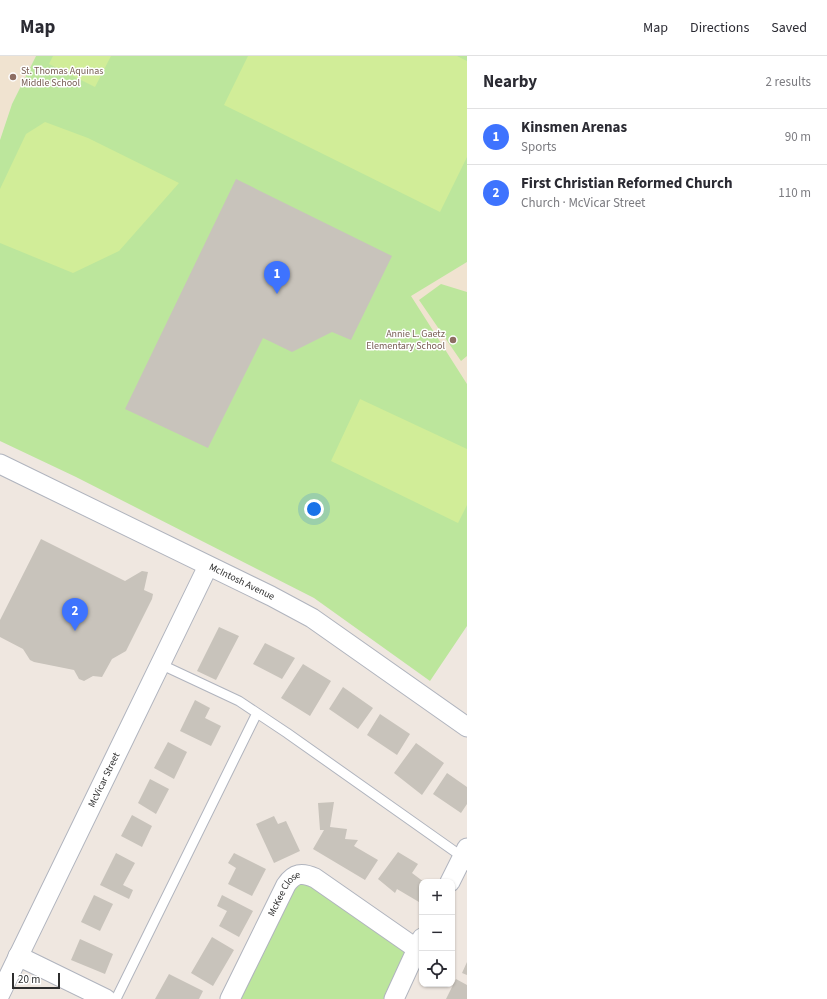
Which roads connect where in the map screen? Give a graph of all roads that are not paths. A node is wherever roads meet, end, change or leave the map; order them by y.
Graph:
1 (0, 464) edge
2 (208, 566) junction
3 (160, 664) junction
4 (257, 713) junction
5 (467, 727) edge
6 (466, 855) edge
7 (452, 879) edge
8 (419, 943) edge
9 (18, 956) junction
10 (0, 994) edge
11 (106, 999) edge
12 (116, 999) edge
13 (230, 999) edge
14 (394, 999) edge

1 - 2 street, McIntosh Avenue
2 - 3 street, McVicar Street
2 - 5 street, McIntosh Avenue
3 - 4 lane
3 - 9 street, McVicar Street
4 - 6 lane
4 - 12 lane
6 - 7 street
8 - 13 street, McKee Close
8 - 14 street, McKee Close
9 - 10 street, McVicar Street
9 - 11 street

